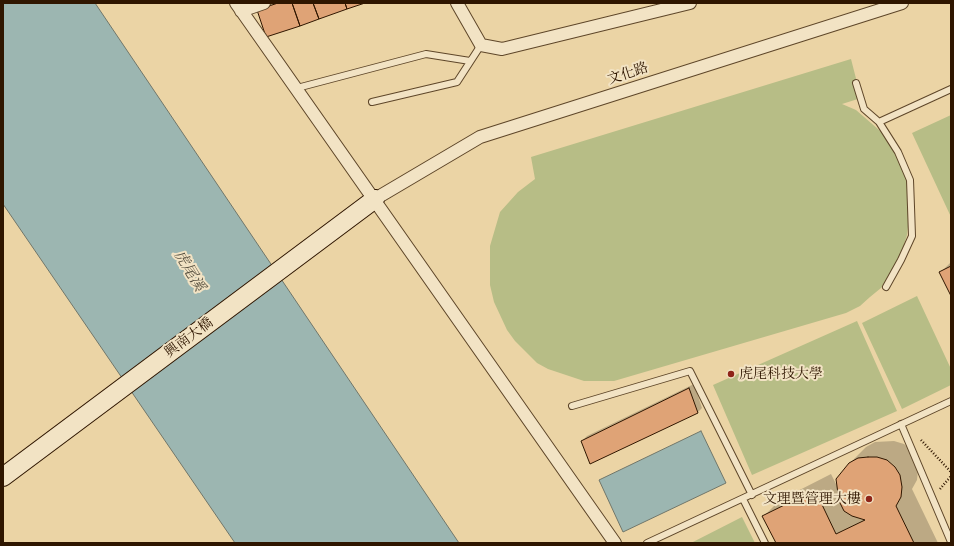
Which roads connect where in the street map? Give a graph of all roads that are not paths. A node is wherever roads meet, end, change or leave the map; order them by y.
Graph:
1 (264, 3) edge
2 (457, 3) edge
3 (690, 3) edge
4 (902, 3) edge
5 (238, 7) edge
6 (481, 45) junction
7 (470, 61) junction
8 (856, 83) dead end
9 (297, 88) junction
10 (951, 89) edge
11 (372, 102) dead end
12 (879, 122) junction
13 (375, 199) junction
14 (886, 286) dead end
15 (951, 401) edge
16 (572, 406) dead end
17 (902, 423) junction
18 (3, 477) edge
19 (752, 495) junction
20 (743, 499) junction
21 (951, 542) edge
22 (615, 543) edge
23 (646, 543) edge
24 (765, 543) edge

1 - 5 street
2 - 6 street
3 - 6 street
4 - 13 street, 文化路
5 - 9 street
6 - 7 lane
7 - 9 lane
7 - 11 lane
8 - 12 lane
9 - 13 street
10 - 12 lane
12 - 14 lane
13 - 18 street, 興南大橋
13 - 22 street
15 - 17 lane
16 - 19 lane
17 - 19 lane
17 - 21 lane
19 - 20 lane
20 - 23 lane
20 - 24 lane

